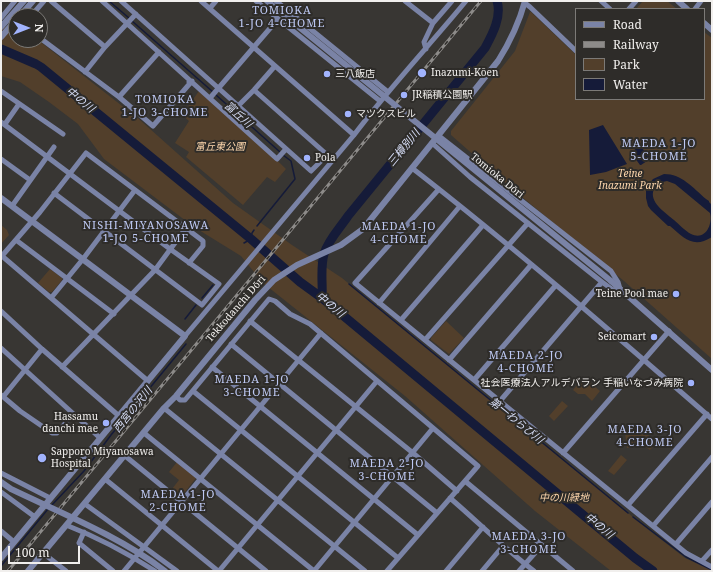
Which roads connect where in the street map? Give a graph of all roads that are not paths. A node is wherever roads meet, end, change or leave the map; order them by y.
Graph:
1 (15, 1) edge
2 (24, 1) edge
3 (51, 1) edge
4 (102, 1) edge
5 (121, 1) edge
6 (201, 1) edge
7 (216, 1) edge
8 (256, 1) edge
9 (266, 1) edge
10 (276, 1) edge
11 (405, 1) edge
12 (451, 1) edge
13 (466, 1) edge
14 (601, 1) edge
15 (678, 1) edge
16 (525, 2) edge
17 (284, 4) edge
18 (210, 8) junction
19 (609, 8) edge
20 (686, 8) edge
21 (135, 15) junction
22 (1, 18) edge
23 (278, 19) junction
24 (128, 23) junction
25 (433, 23) junction
26 (1, 27) edge
27 (8, 29) edge
28 (1, 37) edge
29 (48, 44) edge
30 (105, 47) junction
31 (254, 47) junction
32 (426, 49) junction
33 (575, 50) edge
34 (159, 52) junction
35 (275, 66) junction
36 (85, 72) junction
37 (190, 82) junction
38 (218, 90) junction
39 (254, 90) junction
40 (1, 91) edge
41 (388, 92) junction
42 (119, 97) junction
43 (211, 97) junction
44 (380, 101) junction
45 (19, 104) junction
46 (238, 106) junction
47 (3, 123) edge
48 (63, 134) dead end
49 (354, 135) junction
50 (439, 136) junction
51 (432, 143) junction
52 (54, 147) dead end
53 (285, 150) junction
54 (327, 155) junction
55 (47, 156) junction
56 (1, 159) edge
57 (333, 160) junction
58 (412, 168) junction
59 (70, 173) junction
60 (30, 180) junction
61 (439, 189) junction
62 (135, 190) junction
63 (54, 194) junction
64 (1, 198) edge
65 (12, 206) junction
66 (460, 206) junction
67 (120, 211) junction
68 (32, 221) junction
69 (528, 223) junction
70 (483, 225) junction
71 (186, 228) junction
72 (104, 231) junction
73 (16, 240) junction
74 (508, 245) junction
75 (170, 249) junction
76 (1, 256) edge
77 (83, 259) junction
78 (190, 263) junction
79 (532, 265) junction
80 (155, 270) junction
81 (68, 279) junction
82 (602, 282) junction
83 (556, 285) junction
84 (620, 289) junction
85 (132, 296) junction
86 (51, 298) junction
87 (379, 303) junction
88 (582, 306) junction
89 (1, 311) edge
90 (114, 314) junction
91 (401, 320) junction
92 (250, 321) junction
93 (669, 331) junction
94 (321, 333) junction
95 (94, 334) junction
96 (185, 336) junction
97 (425, 340) junction
98 (231, 344) junction
99 (1, 348) edge
100 (42, 349) junction
101 (644, 359) junction
102 (299, 360) junction
103 (449, 360) junction
104 (62, 367) junction
105 (212, 367) junction
106 (25, 370) junction
107 (712, 370) edge
108 (377, 380) junction
109 (474, 380) junction
110 (148, 381) junction
111 (280, 384) junction
112 (193, 391) junction
113 (2, 396) edge
114 (176, 396) junction
115 (500, 401) junction
116 (260, 407) junction
117 (355, 407) junction
118 (164, 408) junction
119 (73, 414) junction
120 (706, 414) junction
121 (119, 416) junction
122 (712, 419) edge
123 (433, 428) junction
124 (241, 430) junction
125 (336, 430) junction
126 (144, 432) junction
127 (100, 438) junction
128 (317, 452) junction
129 (413, 453) junction
130 (563, 453) junction
131 (124, 455) junction
132 (220, 455) junction
133 (712, 457) edge
134 (1, 473) edge
135 (298, 476) junction
136 (393, 476) junction
137 (105, 479) junction
138 (200, 479) junction
139 (465, 481) junction
140 (1, 482) edge
141 (457, 490) junction
142 (1, 492) edge
143 (50, 498) junction
144 (450, 498) junction
145 (277, 500) junction
146 (374, 500) junction
147 (181, 502) junction
148 (712, 502) edge
149 (85, 504) junction
150 (628, 506) junction
151 (437, 513) junction
152 (35, 517) junction
153 (355, 522) junction
154 (66, 525) junction
155 (162, 525) junction
156 (256, 525) junction
157 (653, 526) junction
158 (483, 527) junction
159 (1, 531) edge
160 (84, 532) junction
161 (418, 535) junction
162 (14, 542) junction
163 (676, 544) junction
164 (542, 545) junction
165 (503, 546) junction
166 (144, 547) junction
167 (335, 547) junction
168 (238, 548) junction
169 (712, 550) edge
170 (43, 553) junction
171 (1, 558) edge
172 (135, 558) junction
173 (398, 558) junction
174 (702, 562) junction
175 (525, 564) junction
176 (712, 567) edge
177 (28, 571) edge
178 (66, 571) edge
179 (113, 571) edge
180 (124, 571) edge
181 (155, 571) edge
182 (165, 571) edge
183 (176, 571) edge
184 (218, 571) edge
185 (266, 571) edge
186 (314, 571) edge
187 (364, 571) edge
188 (387, 571) edge
189 (446, 571) edge
190 (482, 571) edge
191 (519, 571) edge
192 (534, 571) edge
193 (573, 571) edge

1 - 22 street
2 - 26 street, bridge
3 - 30 street
4 - 24 street
5 - 21 street
6 - 18 street
7 - 18 street
8 - 23 street
9 - 84 street, Tomioka Dōri, bridge
10 - 17 street
11 - 25 street
12 - 25 street
13 - 32 street
14 - 19 street
15 - 20 street
16 - 33 street
16 - 50 street, Tekkodanchi Dōri
17 - 41 street
18 - 31 street
21 - 24 street
21 - 38 street
23 - 31 street
23 - 44 street
24 - 30 street
24 - 34 street
25 - 32 street
27 - 28 street, bridge
29 - 36 street
30 - 36 street
31 - 35 street
31 - 38 street
32 - 41 street
34 - 37 street
34 - 42 street
35 - 39 street
35 - 49 street
36 - 42 street
37 - 42 street
37 - 43 street
38 - 43 street
38 - 46 street
39 - 46 street
39 - 54 street
40 - 45 street
41 - 44 street
43 - 53 street
44 - 49 street
45 - 47 street
45 - 48 street
46 - 53 street
47 - 55 street
49 - 57 street
50 - 51 street, Tekkodanchi Dōri
50 - 84 street
51 - 58 street, Tekkodanchi Dōri
51 - 69 street
52 - 55 street
53 - 54 street
54 - 57 street
55 - 59 street
55 - 60 street
56 - 60 street
57 - 96 street
58 - 61 street
58 - 114 street, Tekkodanchi Dōri
59 - 62 street
59 - 63 street
59 - 67 street
60 - 65 street
61 - 66 street
61 - 87 street
62 - 67 street
62 - 71 street
63 - 68 street
63 - 72 street
64 - 65 street
65 - 68 street
66 - 70 street
66 - 87 street
67 - 72 street
67 - 75 street
68 - 73 street
68 - 77 street
69 - 74 street
69 - 82 street
70 - 74 street
70 - 91 street
71 - 75 street
71 - 78 street
72 - 77 street
72 - 80 street
73 - 76 street
73 - 81 street
74 - 79 street
74 - 97 street
75 - 78 street
75 - 80 street
76 - 86 street
77 - 81 street
77 - 85 street
78 - 80 street
79 - 83 street
79 - 103 street
80 - 85 street
81 - 86 street
81 - 90 street
82 - 84 street
82 - 88 street
83 - 88 street
83 - 109 street
84 - 93 street, Tomioka Dōri
85 - 90 street
85 - 96 street
86 - 95 street
87 - 91 street
88 - 101 street
88 - 115 street
89 - 100 street
90 - 95 street
91 - 97 street
92 - 94 street
92 - 98 street
92 - 102 street
93 - 101 street
93 - 107 street, Tomioka Dōri
94 - 102 street
94 - 108 street
95 - 104 street
95 - 110 street
96 - 110 street
97 - 103 street
98 - 105 street
98 - 111 street
99 - 106 street
100 - 104 street
100 - 106 street
101 - 120 street
101 - 130 street
102 - 111 street
102 - 117 street
103 - 109 street
104 - 121 street
105 - 112 street
105 - 116 street
106 - 113 street
106 - 119 street
108 - 117 street
108 - 123 street
109 - 115 street
110 - 121 street
111 - 116 street
111 - 125 street
112 - 114 street
112 - 124 street
113 - 119 street
114 - 118 street, Tekkodanchi Dōri
115 - 130 street
116 - 124 street
116 - 128 street
117 - 125 street
117 - 129 street
118 - 126 street, Tekkodanchi Dōri
118 - 132 street
119 - 127 street
120 - 122 street
120 - 150 street
121 - 127 street
123 - 129 street
123 - 139 street
124 - 132 street
124 - 135 street
125 - 128 street
125 - 136 street
126 - 131 street, Tekkodanchi Dōri
126 - 138 street
127 - 143 street
128 - 135 street
128 - 146 street
129 - 136 street
129 - 141 street
130 - 150 street
131 - 137 street, Tekkodanchi Dōri
131 - 147 street
132 - 138 street
132 - 145 street
133 - 157 street
134 - 143 street
135 - 145 street
135 - 153 street
136 - 146 street
136 - 151 street
137 - 149 street, Tekkodanchi Dōri
137 - 155 street
138 - 147 street
138 - 156 street
139 - 141 street
139 - 164 street
140 - 182 street, bridge
141 - 144 street
142 - 152 street
143 - 152 street
144 - 151 street
144 - 158 street
145 - 156 street
145 - 167 street
146 - 153 street
146 - 161 street
147 - 155 street
147 - 168 street
148 - 163 street
149 - 154 street, Tekkodanchi Dōri
149 - 166 street
150 - 157 street
151 - 161 street
152 - 162 street
153 - 167 street
153 - 173 street
154 - 160 street
154 - 170 street, Tekkodanchi Dōri
155 - 166 street
155 - 184 street
156 - 168 street
156 - 186 street
157 - 163 street
158 - 165 street
158 - 189 street
159 - 162 street
160 - 172 street
160 - 179 street
161 - 173 street
162 - 171 street
163 - 174 street
164 - 175 street
164 - 193 street
165 - 175 street
165 - 190 street
166 - 172 street
166 - 183 street
167 - 186 street
167 - 187 street
168 - 184 street
168 - 185 street
169 - 174 street
170 - 177 street, Tekkodanchi Dōri
170 - 178 street
172 - 180 street
172 - 181 street
173 - 188 street
174 - 176 street
175 - 191 street
175 - 192 street

